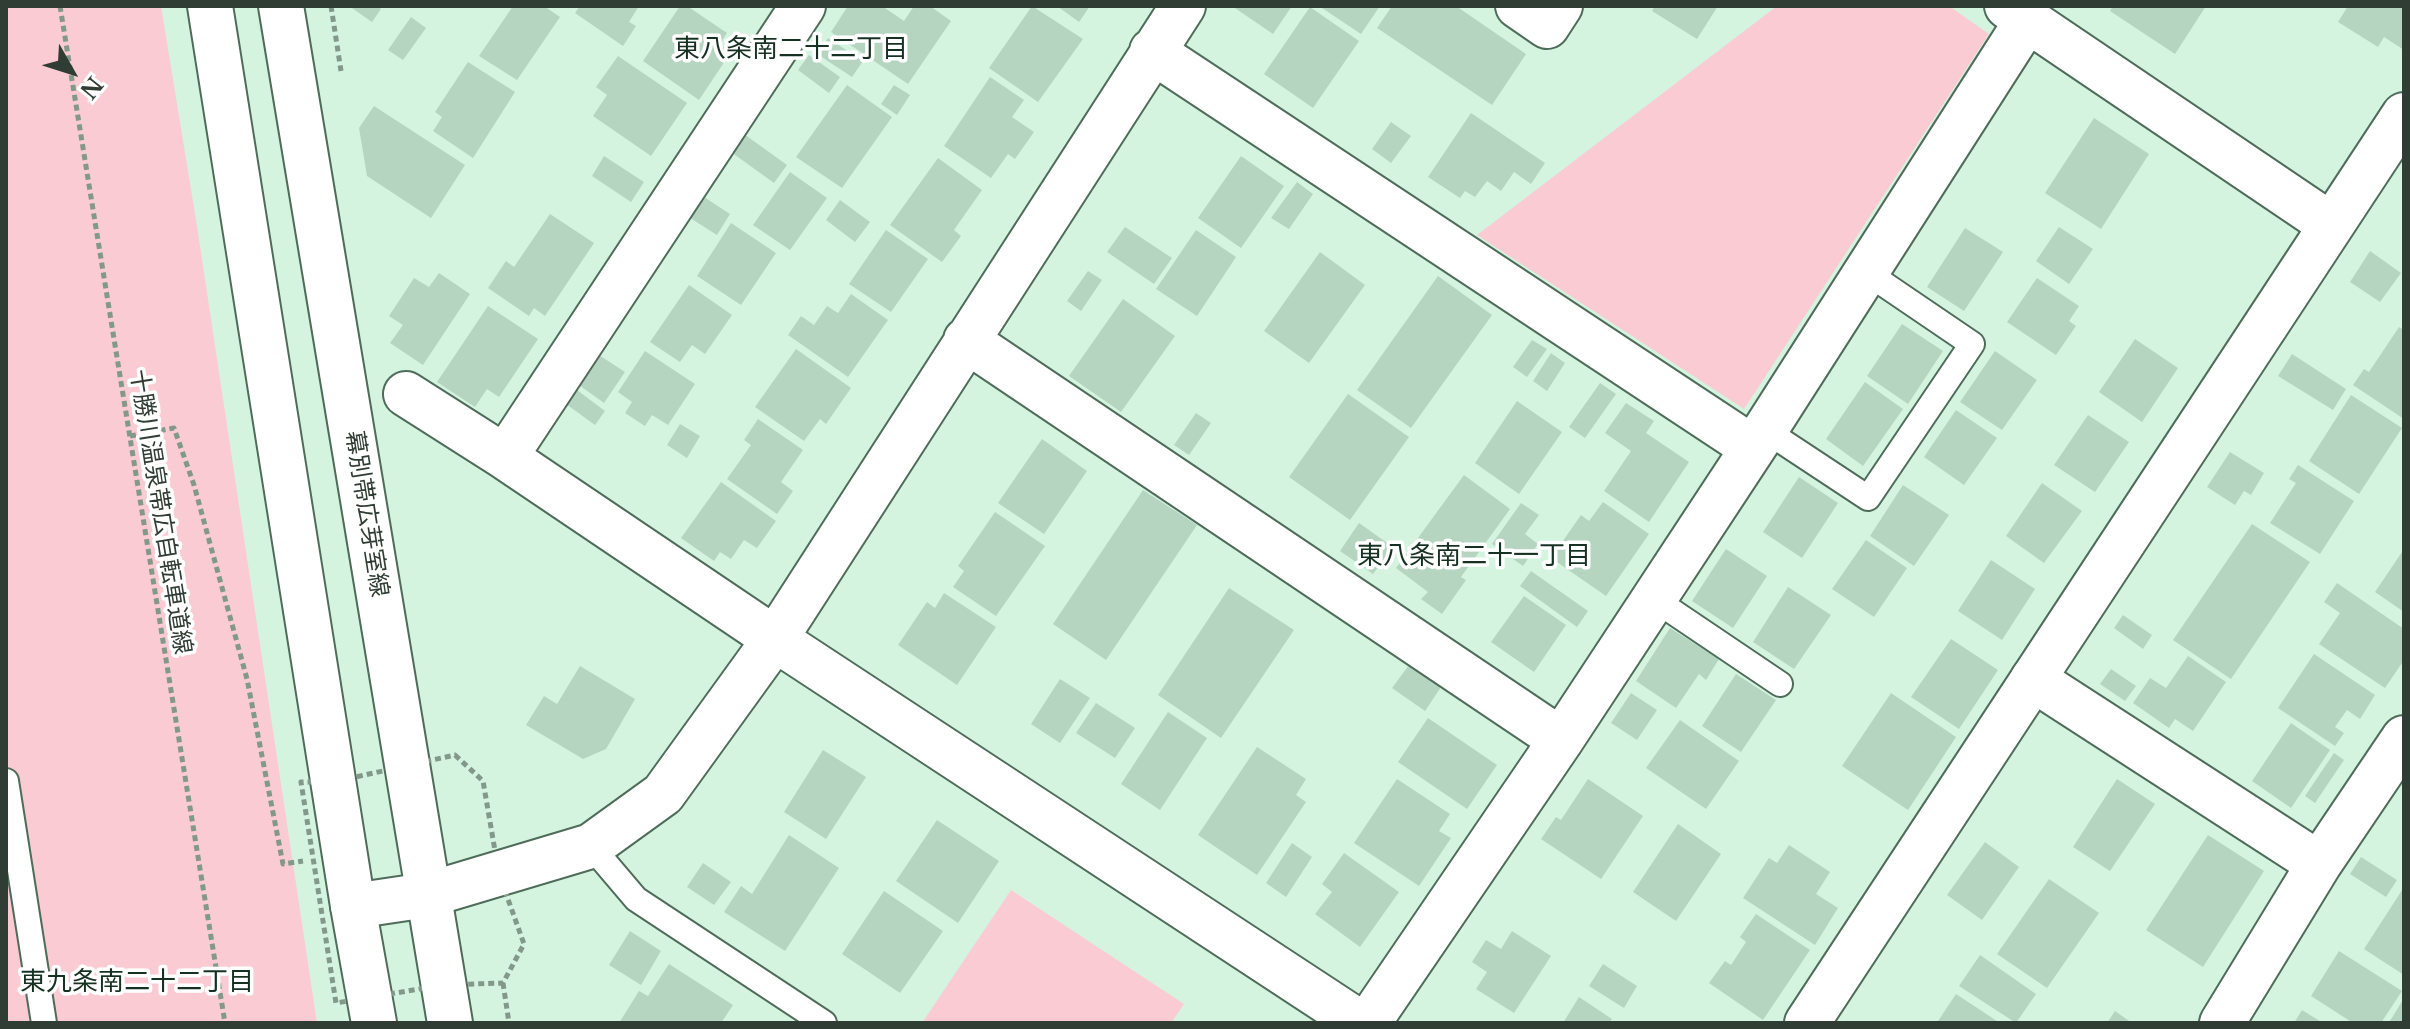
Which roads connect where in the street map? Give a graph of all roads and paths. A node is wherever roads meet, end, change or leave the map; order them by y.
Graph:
1 (60, 6) edge
2 (210, 6) edge
3 (281, 6) edge
4 (1183, 6) edge
5 (1518, 6) edge
6 (1560, 6) edge
7 (784, 13) edge
8 (2018, 13) edge
9 (1152, 51) junction
10 (2404, 115) edge
11 (2331, 225) junction
12 (1866, 272) junction
13 (966, 340) junction
14 (406, 394) dead end
15 (130, 436) junction
16 (1759, 439) junction
17 (505, 457) junction
18 (1654, 599) junction
19 (775, 639) junction
20 (2033, 679) junction
21 (1780, 684) dead end
22 (2404, 738) edge
23 (1561, 740) junction
24 (6, 781) edge
25 (591, 846) junction
26 (312, 859) dead end
27 (2319, 864) junction
28 (427, 895) junction
29 (353, 906) junction
30 (503, 983) dead end
31 (1335, 1016) edge
32 (44, 1023) edge
33 (225, 1023) edge
34 (374, 1023) edge
35 (450, 1023) edge
36 (509, 1023) edge
37 (824, 1023) edge
38 (1368, 1023) edge
39 (1807, 1023) edge
40 (2222, 1023) edge

1 - 15 path, 十勝川温泉帯広自転車道線
2 - 29 street
3 - 28 street, 幕別帯広芽室線
4 - 9 street
5 - 6 street
7 - 17 street
8 - 11 street
8 - 12 street
9 - 13 street
9 - 16 street
10 - 11 street
11 - 20 street
12 - 16 street
12 - 16 lane
13 - 19 street
13 - 23 street
14 - 17 street
15 - 26 path
15 - 33 path, 十勝川温泉帯広自転車道線
16 - 18 street
17 - 19 street
18 - 21 lane
18 - 23 street
19 - 25 street
19 - 31 street
20 - 27 street
20 - 39 street
22 - 27 street
23 - 38 street
24 - 32 lane
25 - 28 street
25 - 37 lane
27 - 40 street
28 - 29 street
28 - 35 street, 幕別帯広芽室線
29 - 34 street
30 - 36 path

